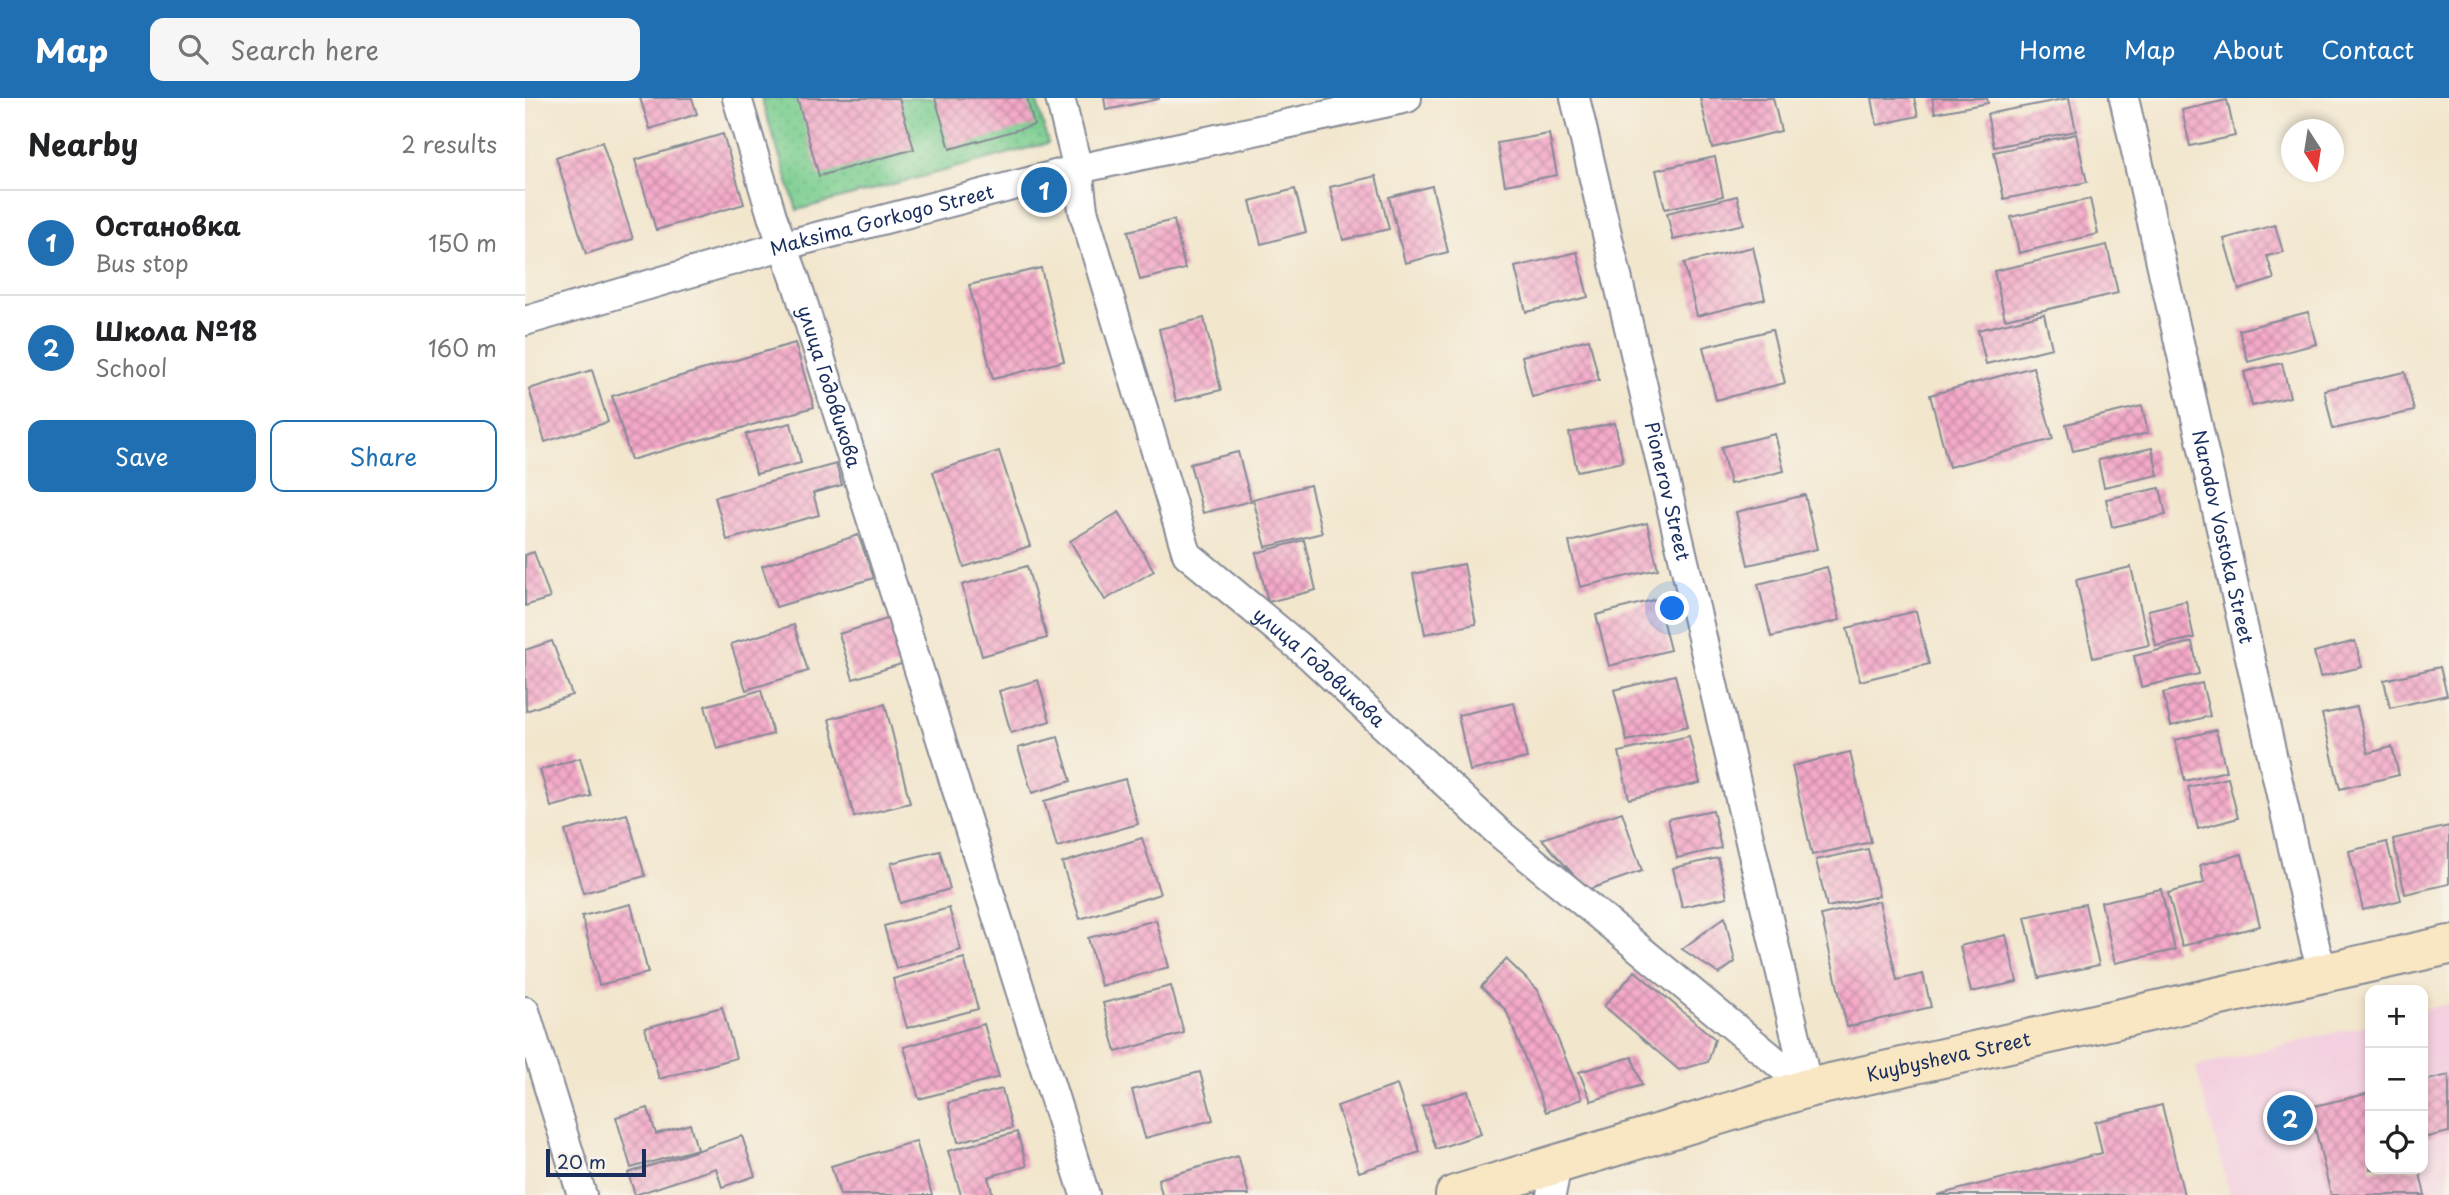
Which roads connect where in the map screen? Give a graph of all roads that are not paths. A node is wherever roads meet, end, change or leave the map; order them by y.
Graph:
1 (737, 98) edge
2 (1061, 98) edge
3 (1407, 98) edge
4 (1575, 98) edge
5 (2124, 98) edge
6 (1078, 169) junction
7 (785, 245) junction
8 (525, 321) edge
9 (2449, 945) edge
10 (2325, 973) junction
11 (525, 1011) edge
12 (1808, 1088) junction
13 (1554, 1180) edge
14 (582, 1195) edge
15 (1085, 1195) edge
16 (1455, 1195) edge

1 - 7 street, улица Годовикова
2 - 6 street, улица Годовикова
3 - 6 street, Maksima Gorkogo Street
4 - 12 street, Pionerov Street
5 - 10 street, Narodov Vostoka Street
6 - 7 street, Maksima Gorkogo Street
6 - 12 street, улица Годовикова
7 - 8 street, Maksima Gorkogo Street
7 - 15 street, улица Годовикова
9 - 10 street, Kuybysheva Street
10 - 12 street, Kuybysheva Street
11 - 14 street
12 - 13 street, Kuybysheva Street
13 - 16 street, Kuybysheva Street

